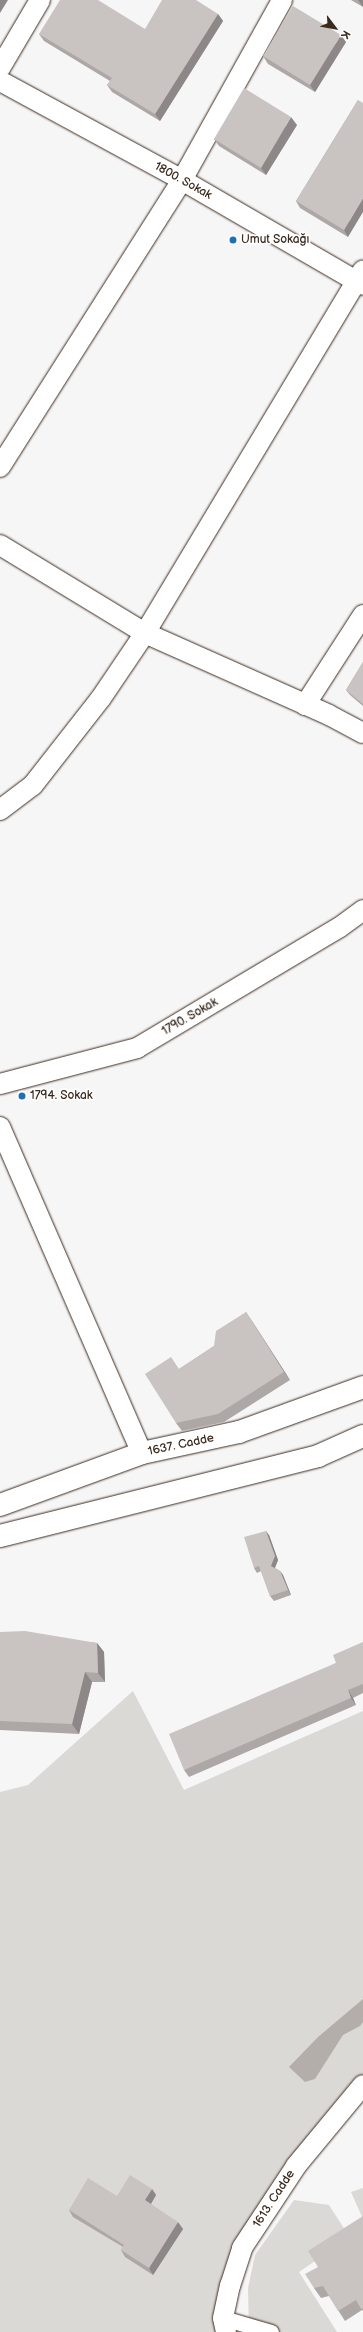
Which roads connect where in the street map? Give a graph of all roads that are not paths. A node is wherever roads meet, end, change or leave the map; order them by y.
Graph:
1 (40, 0) edge
2 (282, 0) edge
3 (0, 68) edge
4 (0, 81) edge
5 (182, 180) junction
6 (361, 279) edge
7 (0, 467) edge
8 (0, 545) edge
9 (363, 615) edge
10 (145, 633) junction
11 (305, 705) junction
12 (363, 733) edge
13 (0, 810) edge
14 (363, 910) edge
15 (0, 1084) edge
16 (0, 1127) edge
17 (363, 1387) edge
18 (363, 1436) edge
19 (142, 1453) junction
20 (0, 1505) edge
21 (0, 1536) edge
22 (363, 2085) edge
23 (225, 2325) edge
24 (271, 2332) edge

1 - 3 street
2 - 5 street
4 - 5 street, 1800. Sokak
5 - 6 street, 1800. Sokak
5 - 7 street
6 - 10 street
8 - 10 street
9 - 11 street
10 - 11 street
10 - 13 street
11 - 12 street
14 - 15 street, 1790. Sokak
16 - 19 street
17 - 19 street, 1637. Cadde
18 - 21 street
19 - 20 street, 1637. Cadde
22 - 23 street, 1613. Cadde
23 - 24 street

